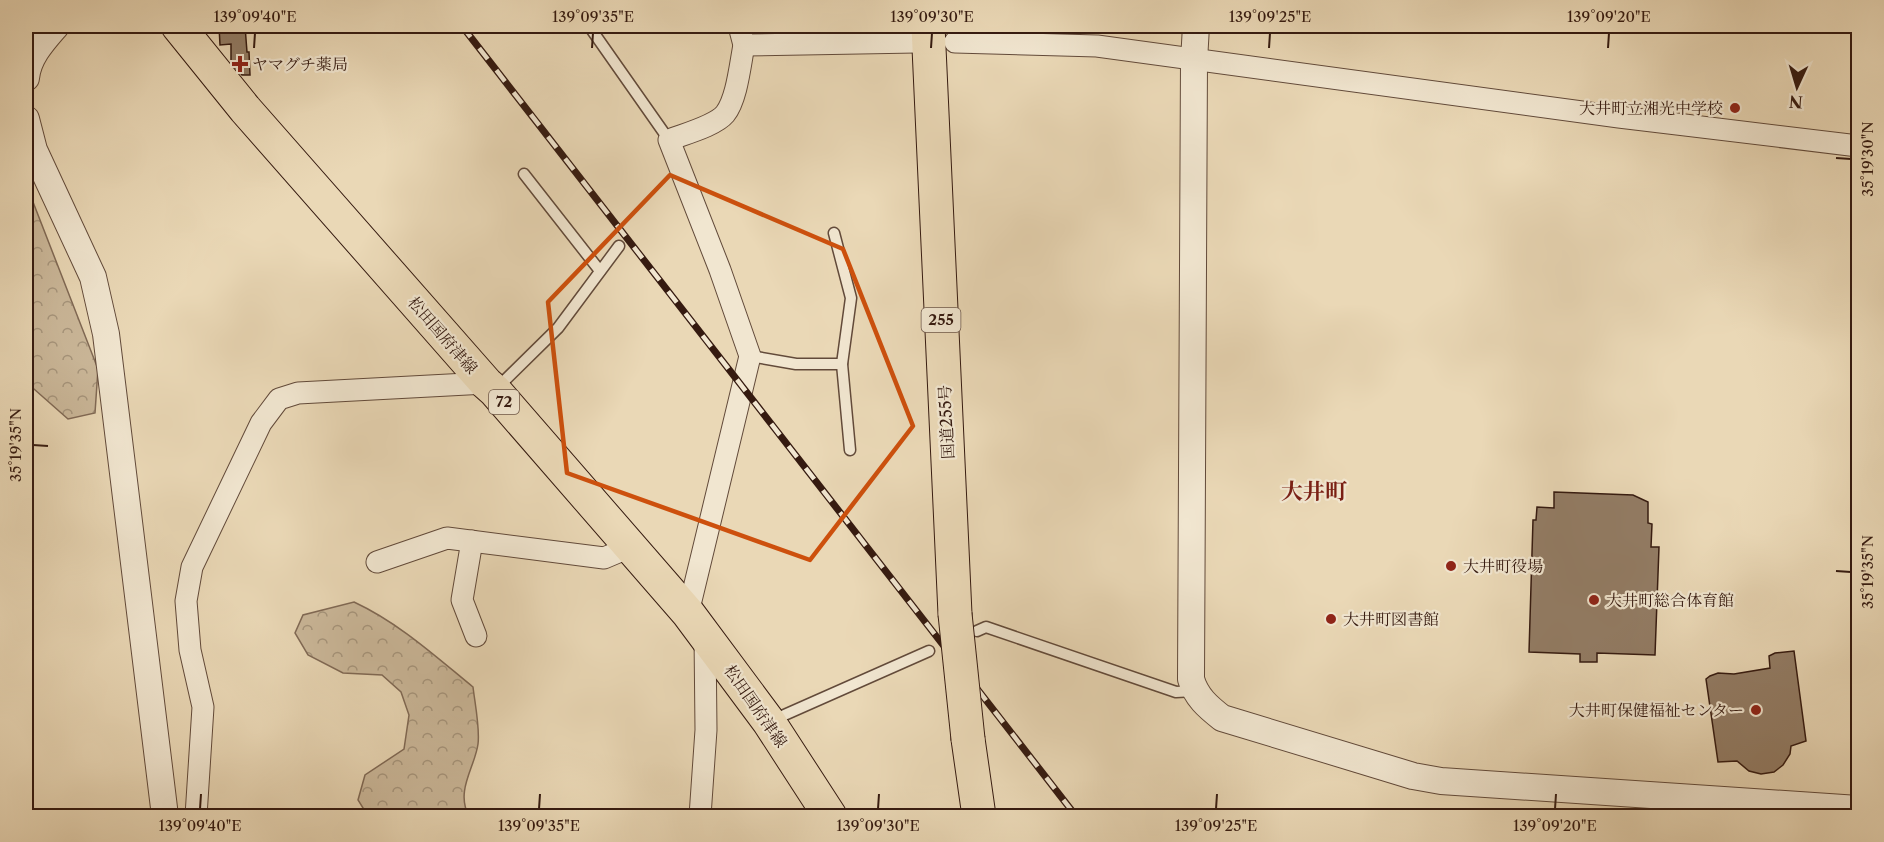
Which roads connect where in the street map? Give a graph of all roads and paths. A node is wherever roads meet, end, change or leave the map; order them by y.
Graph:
1 (56, 26) edge
2 (178, 26) edge
3 (589, 26) edge
4 (1196, 26) edge
5 (922, 34) edge
6 (742, 35) edge
7 (960, 37) edge
8 (1194, 61) junction
9 (26, 78) edge
10 (26, 119) edge
11 (669, 140) junction
12 (1858, 146) edge
13 (524, 174) dead end
14 (834, 233) dead end
15 (619, 246) dead end
16 (600, 271) junction
17 (750, 356) junction
18 (842, 364) junction
19 (490, 387) junction
20 (850, 450) dead end
21 (472, 542) junction
22 (630, 547) junction
23 (377, 562) dead end
24 (966, 622) junction
25 (696, 624) junction
26 (477, 636) dead end
27 (929, 651) dead end
28 (1194, 691) junction
29 (769, 722) junction
30 (822, 803) edge
31 (1754, 809) edge
32 (1858, 809) edge
33 (165, 816) edge
34 (196, 816) edge
35 (700, 816) edge
36 (836, 816) edge
37 (979, 816) edge

1 - 9 street
2 - 19 main road, 松田国府津線 / 72
3 - 11 lane
4 - 8 street
5 - 6 street
5 - 24 main road, 国道255号 / 255
6 - 11 street
7 - 8 street
8 - 12 street
8 - 28 street
10 - 33 street
11 - 17 street
13 - 16 lane
14 - 18 lane
15 - 16 lane
16 - 19 lane
17 - 18 lane
17 - 25 street
18 - 20 lane
19 - 22 main road, 松田国府津線 / 72
19 - 34 street
21 - 22 street
21 - 23 street
21 - 26 street
22 - 25 main road, 松田国府津線 / 72
24 - 28 lane
24 - 37 main road, 国道255号 / 255, bridge
25 - 29 main road, 松田国府津線 / 72
25 - 35 street
27 - 29 lane
28 - 31 street
29 - 30 main road, 松田国府津線 / 72
30 - 36 main road, 松田国府津線 / 72
31 - 32 street

